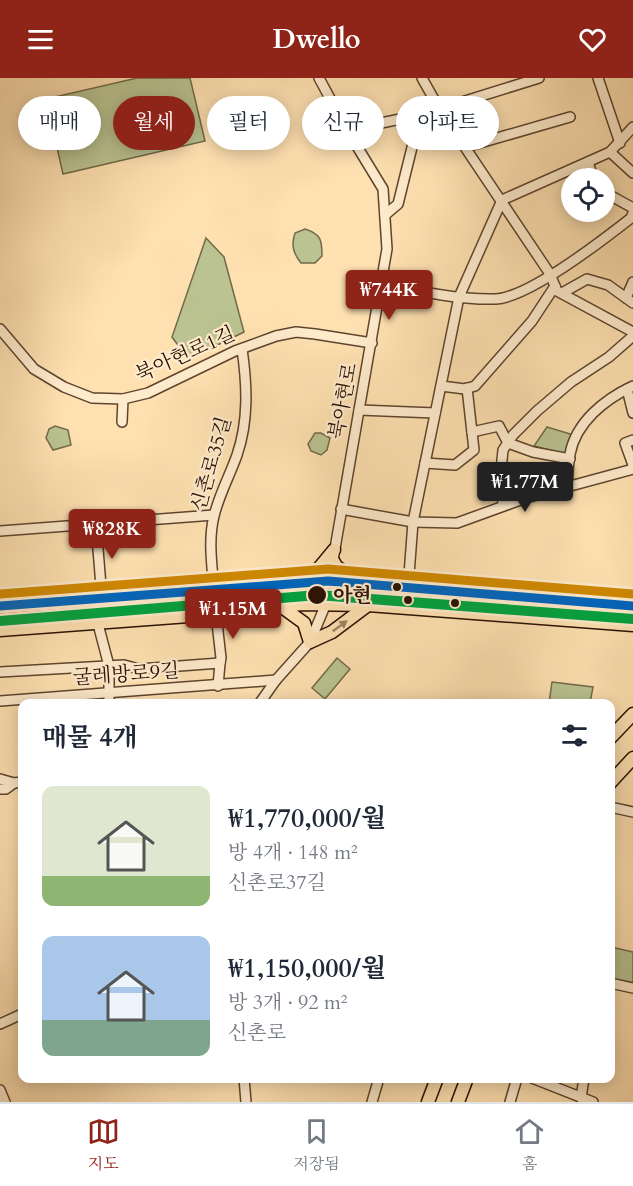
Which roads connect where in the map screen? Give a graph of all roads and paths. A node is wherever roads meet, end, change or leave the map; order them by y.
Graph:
1 (319, 78) edge
2 (422, 78) edge
3 (539, 78) edge
4 (598, 78) edge
5 (329, 96) edge
6 (432, 96) edge
7 (483, 96) edge
8 (570, 117) dead end
9 (633, 127) edge
10 (499, 137) edge
11 (620, 143) junction
12 (359, 150) edge
13 (411, 150) edge
14 (468, 150) edge
15 (610, 152) junction
16 (588, 162) junction
17 (590, 168) edge
18 (633, 173) edge
19 (615, 198) edge
20 (502, 200) junction
21 (633, 208) edge
22 (633, 213) edge
23 (385, 215) junction
24 (550, 274) junction
25 (633, 282) edge
26 (381, 283) junction
27 (558, 290) junction
28 (459, 297) junction
29 (629, 300) edge
30 (0, 329) edge
31 (633, 334) edge
32 (372, 343) junction
33 (242, 349) junction
34 (441, 386) junction
35 (630, 387) edge
36 (467, 388) junction
37 (123, 399) junction
38 (360, 410) junction
39 (435, 413) junction
40 (633, 413) edge
41 (122, 422) dead end
42 (472, 432) junction
43 (633, 440) edge
44 (508, 443) junction
45 (570, 459) junction
46 (425, 463) junction
47 (633, 467) edge
48 (567, 487) junction
49 (503, 506) junction
50 (341, 509) junction
51 (214, 515) junction
52 (413, 522) junction
53 (96, 524) junction
54 (0, 531) edge
55 (333, 554) junction
56 (302, 583) junction
57 (357, 583) junction
58 (327, 586) junction
59 (408, 588) junction
60 (214, 590) junction
61 (102, 598) junction
62 (369, 605) junction
63 (0, 606) edge
64 (325, 606) junction
65 (633, 606) edge
66 (282, 607) junction
67 (216, 614) junction
68 (98, 624) junction
69 (633, 624) edge
70 (0, 630) edge
71 (310, 642) junction
72 (220, 663) junction
73 (109, 666) junction
74 (0, 672) edge
75 (276, 680) junction
76 (218, 686) junction
77 (108, 692) junction
78 (24, 699) edge
79 (109, 699) edge
80 (263, 699) edge
81 (18, 700) edge
82 (0, 701) edge
83 (633, 714) edge
84 (615, 733) edge
85 (633, 758) edge
86 (615, 778) edge
87 (0, 779) edge
88 (18, 783) edge
89 (0, 789) edge
90 (615, 808) edge
91 (631, 812) edge
92 (615, 983) edge
93 (633, 988) edge
94 (18, 1016) edge
95 (0, 1024) edge
96 (244, 1083) edge
97 (378, 1083) edge
98 (435, 1083) edge
99 (465, 1083) edge
100 (516, 1083) edge
101 (544, 1083) edge
102 (583, 1083) edge
103 (0, 1090) edge
104 (581, 1098) junction
105 (4, 1102) edge
106 (246, 1102) edge
107 (372, 1102) edge
108 (428, 1102) edge
109 (458, 1102) edge
110 (510, 1102) edge
111 (593, 1102) edge

1 - 5 street, 북아현로
2 - 6 street
3 - 7 street
4 - 11 street
8 - 10 street
9 - 11 street
11 - 15 street
12 - 23 street, 북아현로
13 - 23 street
14 - 20 street
15 - 16 street
15 - 18 street
16 - 17 street
16 - 20 street
19 - 21 street
20 - 24 street
20 - 28 street
22 - 24 street
23 - 26 street, 북아현로
24 - 27 street
24 - 28 street
25 - 29 street
26 - 28 street
26 - 32 street, 북아현로
27 - 29 street
27 - 31 street
27 - 36 street
28 - 34 street
30 - 37 street, 북아현로1길
31 - 44 street
32 - 33 street, 북아현로1길
32 - 38 street, 북아현로
33 - 37 street, 북아현로1길
33 - 51 street, 신촌로35길
34 - 36 street
34 - 39 street
35 - 40 street
35 - 45 street
36 - 42 street
37 - 41 street
38 - 39 street
38 - 50 street, 북아현로
39 - 46 street
42 - 44 street
42 - 46 street
43 - 47 street
44 - 45 street
44 - 49 street
45 - 48 street
46 - 52 street
47 - 48 street
48 - 49 street
49 - 52 street
50 - 52 street
50 - 55 street, 북아현로
51 - 53 street
51 - 60 street, 신촌로35길
52 - 59 street
53 - 54 street
53 - 61 street
55 - 56 main road
55 - 57 main road
55 - 58 street, 북아현로
56 - 58 main road
56 - 60 main road
57 - 58 main road
57 - 59 main road
58 - 64 street, 북아현로
59 - 65 main road
60 - 61 main road
61 - 63 main road
62 - 64 main road
62 - 69 main road
71 -> 62 main road
64 - 66 main road
64 - 71 street, 북아현로
66 - 67 main road
66 - 71 main road
67 - 68 main road
67 - 72 street
68 - 70 main road
68 - 73 street
71 - 75 street, 북아현로
72 - 73 street, 굴레방로9길
72 - 76 street
73 - 74 street, 굴레방로9길
73 - 77 street
75 - 76 street, 굴레방로9길
75 - 80 street, 북아현로
76 - 77 street, 굴레방로9길
77 - 78 street, 굴레방로9길
77 - 79 street
81 - 82 street, 굴레방로9길
83 - 84 main road
85 - 86 main road
87 - 88 street
88 - 89 street
90 - 91 street
92 - 93 street
94 - 95 street
96 - 106 street
97 - 107 street
98 - 108 main road
99 - 109 main road
100 - 110 street
101 - 104 street
102 - 104 street
103 - 105 street
104 - 111 street

